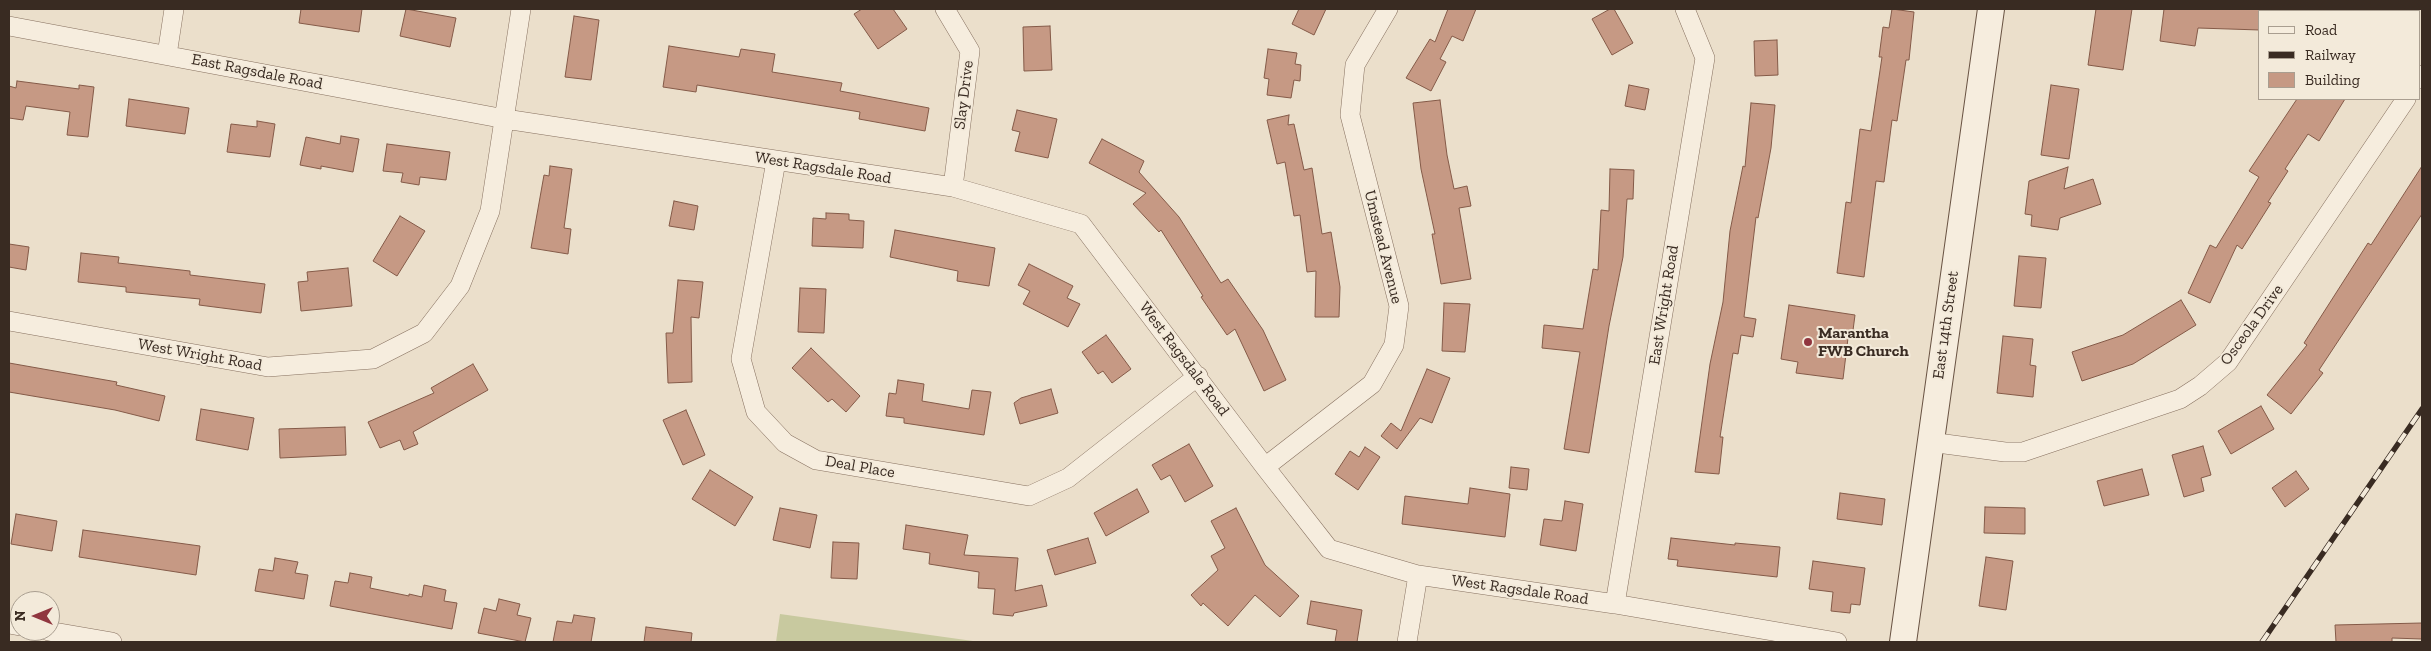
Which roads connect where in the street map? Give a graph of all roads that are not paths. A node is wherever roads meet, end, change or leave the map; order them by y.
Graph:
1 (174, 9) edge
2 (522, 9) edge
3 (945, 9) edge
4 (1388, 9) edge
5 (1685, 9) edge
6 (1990, 9) edge
7 (9, 26) edge
8 (167, 55) junction
9 (2405, 100) edge
10 (505, 119) junction
11 (776, 161) junction
12 (953, 188) junction
13 (9, 321) edge
14 (1198, 376) junction
15 (1930, 442) junction
16 (1265, 468) junction
17 (1418, 575) junction
18 (1615, 604) junction
19 (60, 633) edge
20 (112, 642) edge
21 (1407, 642) edge
22 (1837, 642) edge
23 (1903, 642) edge

1 - 8 street
2 - 10 street, West Wright Road
3 - 12 street, Slay Drive
4 - 16 street, Umstead Avenue
5 - 18 street, East Wright Road
6 - 15 street, East 14th Street
7 - 8 street, East Ragsdale Road
8 - 10 street, East Ragsdale Road
9 - 15 street, Osceola Drive
10 - 11 street, West Ragsdale Road
10 - 13 street, West Wright Road
11 - 12 street, West Ragsdale Road
11 - 14 street, Deal Place
12 - 14 street, West Ragsdale Road
14 - 16 street, West Ragsdale Road
15 - 23 street, East 14th Street
16 - 17 street, West Ragsdale Road
17 - 18 street, West Ragsdale Road
17 - 21 street
18 - 22 street, West Ragsdale Road
19 - 20 street

